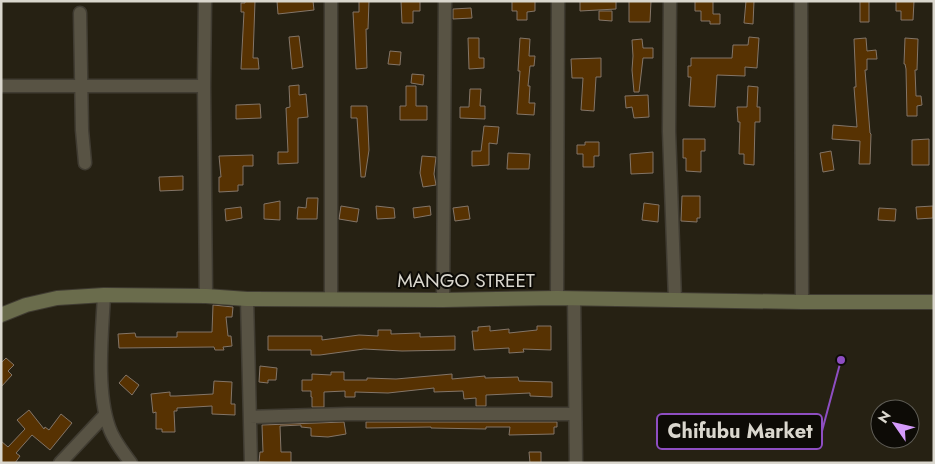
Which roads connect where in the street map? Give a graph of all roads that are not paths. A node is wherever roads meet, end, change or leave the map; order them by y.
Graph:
1 (205, 1) edge
2 (331, 1) edge
3 (445, 1) edge
4 (558, 1) edge
5 (670, 1) edge
6 (801, 1) edge
7 (80, 13) dead end
8 (1, 86) edge
9 (204, 86) junction
10 (82, 87) junction
11 (85, 163) dead end
12 (104, 295) junction
13 (206, 296) junction
14 (331, 298) junction
15 (556, 298) junction
16 (247, 299) junction
17 (574, 299) junction
18 (443, 300) junction
19 (676, 300) junction
20 (802, 302) junction
21 (934, 302) edge
22 (1, 315) edge
23 (575, 414) junction
24 (105, 415) junction
25 (250, 417) junction
26 (60, 463) edge
27 (131, 463) edge
28 (251, 463) edge
29 (576, 463) edge

1 - 9 street
2 - 14 street
3 - 18 street
4 - 15 street
5 - 19 street
6 - 20 street
7 - 10 street
8 - 10 street
9 - 10 street
9 - 13 street
10 - 11 street
12 - 13 main road, MANGO STREET
12 - 22 main road, MANGO STREET
12 - 24 street
13 - 16 main road, MANGO STREET
14 - 16 main road, MANGO STREET
14 - 18 main road, MANGO STREET
15 - 17 main road, MANGO STREET
15 - 18 main road, MANGO STREET
16 - 25 street
17 - 19 main road, MANGO STREET
17 - 23 street
19 - 20 main road, MANGO STREET
20 - 21 main road, MANGO STREET
23 - 25 street
23 - 29 street
24 - 26 street
24 - 27 street
25 - 28 street

